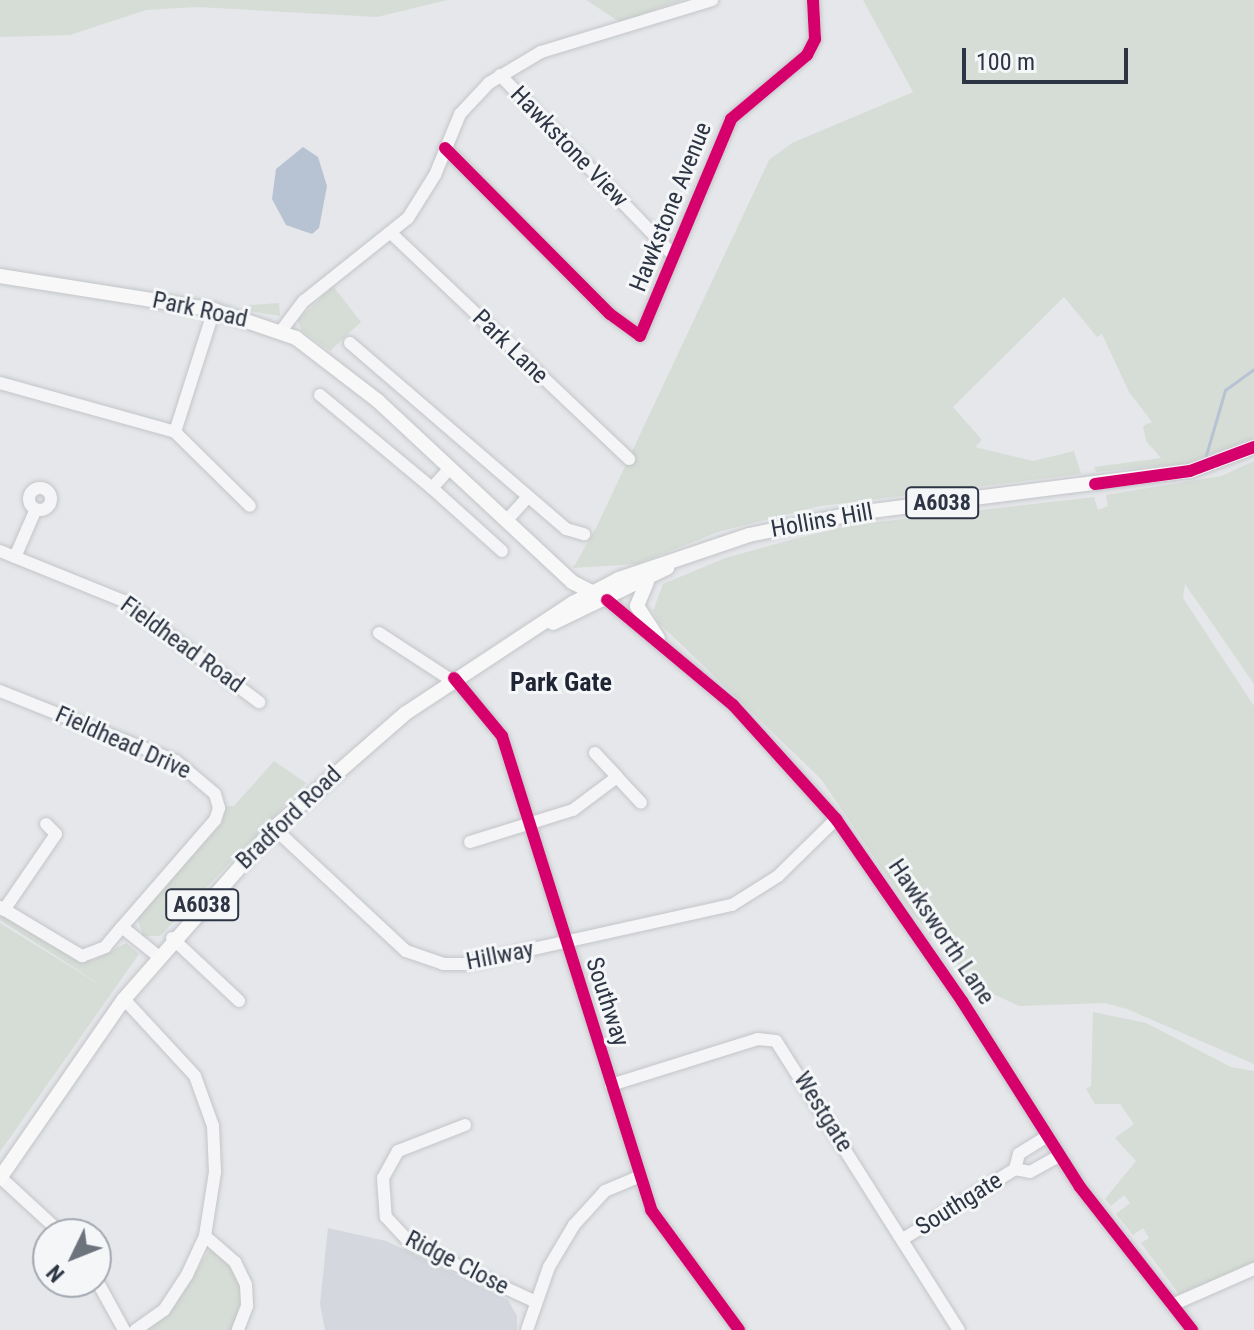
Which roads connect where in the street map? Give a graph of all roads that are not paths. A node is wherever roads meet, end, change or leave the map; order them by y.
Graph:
1 (712, 0) edge
2 (813, 0) edge
3 (500, 75) junction
4 (445, 148) junction
5 (392, 234) junction
6 (671, 253) junction
7 (0, 276) edge
8 (214, 310) junction
9 (281, 331) junction
10 (350, 343) dead end
11 (393, 382) junction
12 (0, 383) edge
13 (320, 395) dead end
14 (378, 401) junction
15 (175, 432) junction
16 (1254, 447) edge
17 (629, 459) dead end
18 (450, 468) junction
19 (432, 488) junction
20 (528, 497) junction
21 (250, 506) dead end
22 (36, 509) dead end
23 (507, 520) junction
24 (584, 534) dead end
25 (0, 551) edge
26 (502, 551) dead end
27 (15, 557) junction
28 (677, 560) junction
29 (555, 566) junction
30 (650, 579) junction
31 (601, 596) junction
32 (557, 612) junction
33 (543, 626) junction
34 (379, 633) dead end
35 (658, 638) junction
36 (453, 679) junction
37 (0, 691) edge
38 (259, 702) dead end
39 (595, 753) dead end
40 (617, 777) junction
41 (641, 803) dead end
42 (836, 819) junction
43 (46, 824) dead end
44 (528, 824) junction
45 (274, 828) junction
46 (470, 842) dead end
47 (2, 909) edge
48 (122, 927) junction
49 (172, 938) junction
50 (564, 943) junction
51 (158, 956) junction
52 (124, 999) junction
53 (239, 1001) dead end
54 (611, 1085) junction
55 (465, 1125) dead end
56 (1046, 1137) junction
57 (1059, 1156) junction
58 (1015, 1169) junction
59 (638, 1177) junction
60 (0, 1178) edge
61 (44, 1218) edge
62 (205, 1236) junction
63 (903, 1239) junction
64 (1254, 1269) edge
65 (106, 1298) edge
66 (534, 1301) junction
67 (1172, 1305) junction
68 (124, 1330) edge
69 (135, 1330) edge
70 (238, 1330) edge
71 (527, 1330) edge
72 (739, 1330) edge
73 (959, 1330) edge
74 (1192, 1330) edge

1 - 3 street
2 - 6 street, Hawkstone Avenue
3 - 4 street
3 - 6 street, Hawkstone View
4 - 5 street
4 - 6 street, Hawkstone Avenue
5 - 9 street
5 - 17 street, Park Lane
7 - 8 main road, Park Road
8 - 9 main road, Park Road
8 - 15 street
9 - 14 main road, Park Road
10 - 11 street
11 - 14 street
11 - 20 street
12 - 15 street
13 - 19 street
14 - 18 main road, Park Road
15 - 21 street
16 - 28 main road, Hollins Hill / A6038
18 - 19 street
18 - 23 main road, Park Road
19 - 26 street
20 - 23 street
20 - 24 street
22 - 27 street
23 - 29 main road, Park Road
25 - 27 street, Fieldhead Road
27 - 38 street, Fieldhead Road
28 - 30 main road, Hollins Hill / A6038
28 - 31 main road, Hollins Hill / A6038
29 - 31 main road, Park Road
29 - 32 main road
30 - 31 main road, Hollins Hill / A6038
30 - 35 main road
31 - 32 main road, Bradford Road / A6038
31 - 33 main road, Bradford Road / A6038
31 - 35 street, Hawksworth Lane
32 - 33 main road, Bradford Road / A6038
33 - 36 main road, Bradford Road / A6038
34 - 36 street, Southway
35 - 42 street, Hawksworth Lane
36 - 44 street, Southway
36 - 45 main road, Bradford Road / A6038
37 - 48 street, Fieldhead Drive
39 - 40 street
40 - 41 street
40 - 44 street
42 - 50 street, Hillway
42 - 56 street, Hawksworth Lane
43 - 47 street
44 - 46 street
44 - 50 street, Southway
45 - 49 main road, Bradford Road / A6038
45 - 50 street, Hillway
47 - 48 street, Fieldhead Drive
48 - 51 street
49 - 51 main road, Bradford Road / A6038
49 - 53 street
50 - 54 street, Southway
51 - 52 main road, Bradford Road / A6038
52 - 60 main road, Bradford Road / A6038
52 - 62 street
54 - 59 street, Southway
54 - 63 street, Westgate
55 - 66 street, Ridge Close
56 - 57 street, Hawksworth Lane
56 - 58 street, Southgate
57 - 58 street, Southgate
57 - 67 street, Hawksworth Lane
58 - 63 street, Southgate
59 - 66 street
59 - 72 street, Southway
60 - 61 street
62 - 69 street
62 - 70 street
63 - 73 street, Westgate
64 - 67 street
65 - 68 street
66 - 71 street
67 - 74 street, Hawksworth Lane

